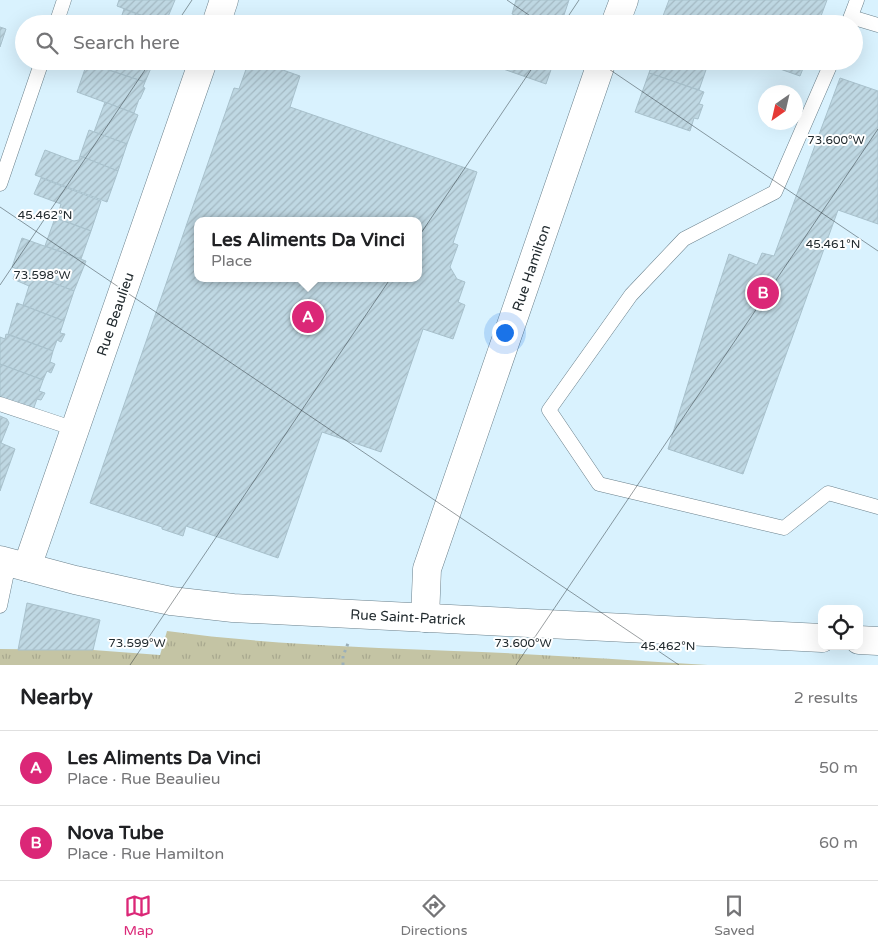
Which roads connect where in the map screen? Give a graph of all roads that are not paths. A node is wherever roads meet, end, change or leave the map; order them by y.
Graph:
1 (64, 0) edge
2 (224, 0) edge
3 (624, 0) edge
4 (857, 0) edge
5 (59, 15) edge
6 (219, 15) edge
7 (618, 15) edge
8 (852, 15) edge
9 (863, 22) edge
10 (878, 25) edge
11 (39, 70) edge
12 (200, 70) edge
13 (599, 70) edge
14 (828, 70) edge
15 (0, 184) edge
16 (0, 404) edge
17 (75, 429) junction
18 (878, 507) edge
19 (12, 563) edge
20 (0, 606) edge
21 (425, 618) junction
22 (818, 638) edge
23 (863, 640) edge
24 (878, 641) edge

1 - 5 lane
2 - 6 street
3 - 7 street
4 - 8 lane
9 - 10 lane
11 - 15 lane
12 - 17 street, Rue Beaulieu
13 - 21 street, Rue Hamilton
14 - 18 lane
16 - 17 lane
17 - 19 street, Rue Beaulieu
19 - 20 lane
19 - 21 street, Rue Saint-Patrick
21 - 22 street, Rue Saint-Patrick
23 - 24 street

